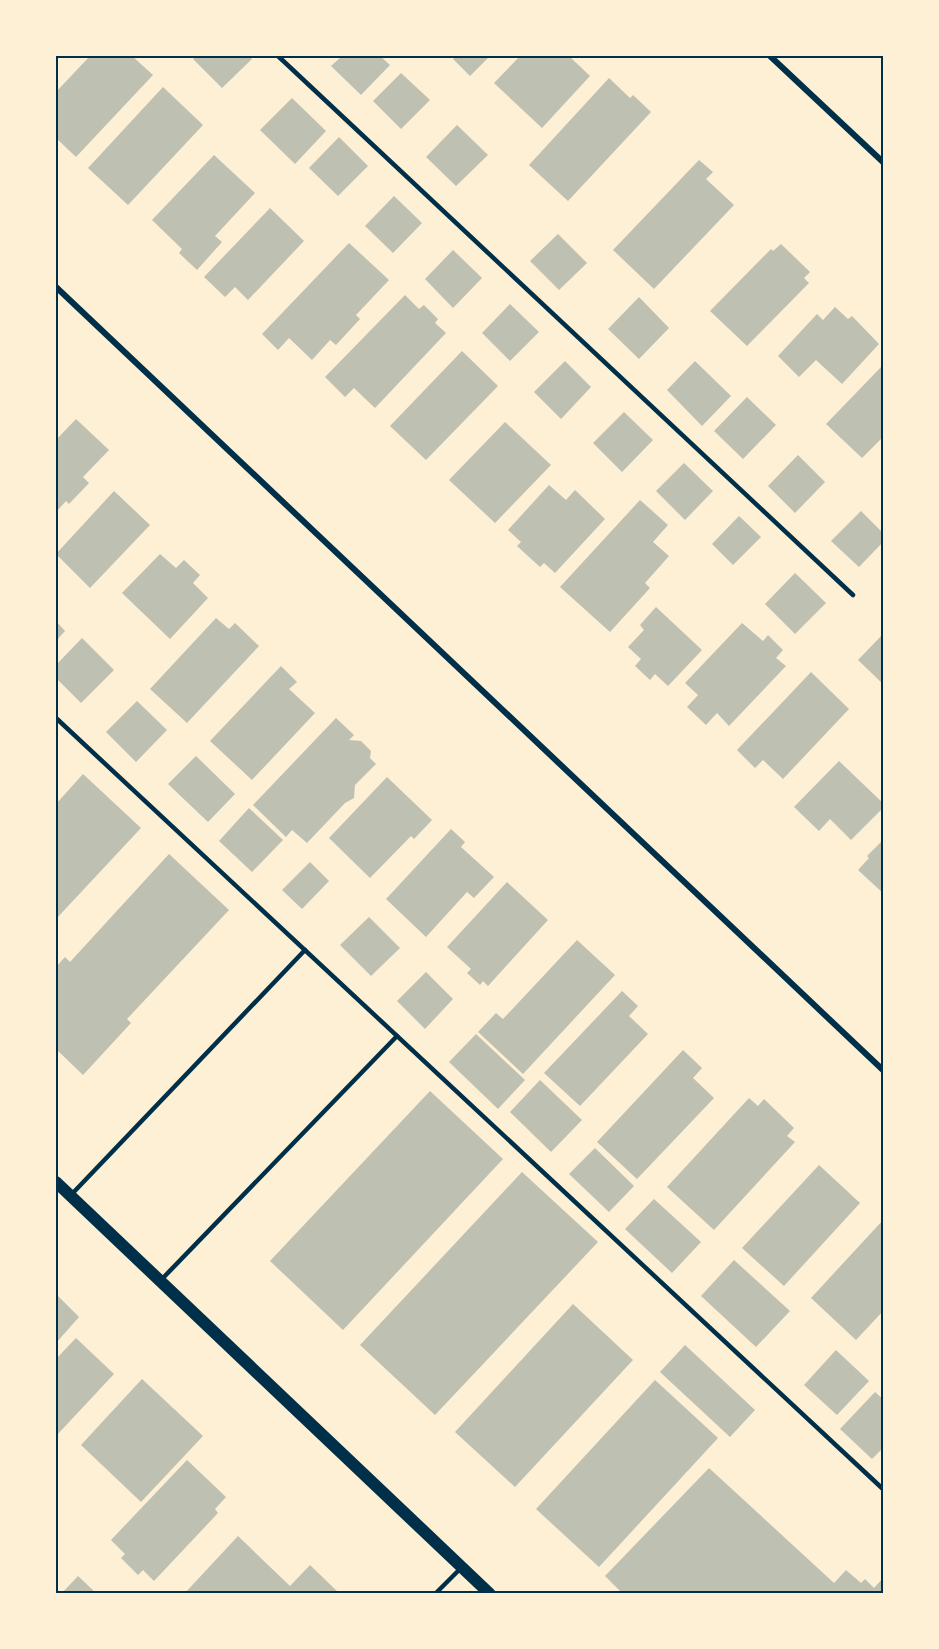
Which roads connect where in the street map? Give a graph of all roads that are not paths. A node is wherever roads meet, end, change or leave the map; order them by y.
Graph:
1 (278, 56) edge
2 (770, 56) edge
3 (884, 162) edge
4 (56, 287) edge
5 (853, 595) dead end
6 (56, 718) edge
7 (305, 950) junction
8 (397, 1036) junction
9 (884, 1071) edge
10 (56, 1182) edge
11 (70, 1196) junction
12 (160, 1281) junction
13 (884, 1490) edge
14 (462, 1567) junction
15 (435, 1593) edge
16 (490, 1593) edge

1 - 5 lane
2 - 3 street
4 - 9 street
6 - 7 lane
7 - 8 lane
7 - 11 lane
8 - 12 lane
8 - 13 lane
10 - 11 main road
11 - 12 main road
12 - 14 main road
14 - 15 lane
14 - 16 main road

